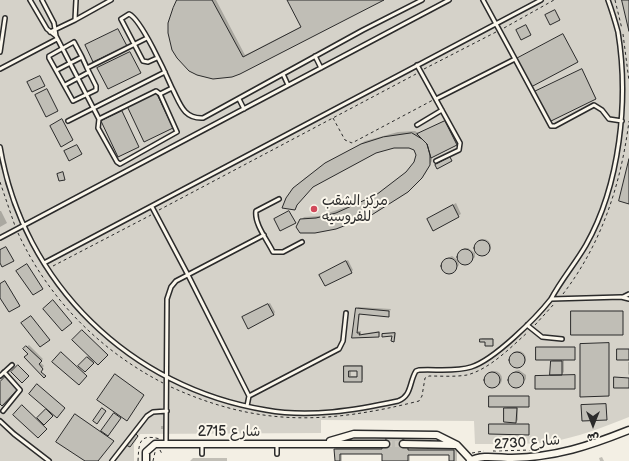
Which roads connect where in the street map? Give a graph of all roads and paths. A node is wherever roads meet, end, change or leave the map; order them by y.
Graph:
1 (30, 0) edge
2 (42, 0) edge
3 (76, 0) edge
4 (111, 0) edge
5 (422, 0) edge
6 (448, 0) edge
7 (483, 0) edge
8 (541, 0) edge
9 (554, 0) edge
10 (608, 0) edge
11 (5, 18) dead end
12 (75, 20) junction
13 (496, 24) junction
14 (55, 30) junction
15 (499, 30) junction
16 (50, 32) junction
17 (56, 38) junction
18 (147, 38) junction
19 (134, 45) junction
20 (61, 48) junction
21 (0, 52) edge
22 (315, 56) junction
23 (82, 57) junction
24 (157, 58) junction
25 (515, 59) junction
26 (70, 64) junction
27 (417, 65) junction
28 (88, 68) junction
29 (321, 68) junction
30 (0, 69) edge
31 (57, 70) junction
32 (420, 71) junction
33 (89, 72) junction
34 (165, 72) junction
35 (283, 74) junction
36 (77, 78) junction
37 (65, 85) junction
38 (288, 85) junction
39 (172, 88) junction
40 (160, 94) junction
41 (86, 95) junction
42 (239, 98) junction
43 (436, 99) junction
44 (94, 108) junction
45 (244, 109) junction
46 (442, 110) junction
47 (332, 118) junction
48 (99, 119) junction
49 (68, 121) dead end
50 (622, 121) junction
51 (629, 121) edge
52 (417, 125) dead end
53 (0, 147) edge
54 (436, 161) dead end
55 (0, 182) edge
56 (278, 199) dead end
57 (152, 207) junction
58 (155, 213) junction
59 (23, 226) junction
60 (17, 230) junction
61 (264, 235) junction
62 (0, 238) edge
63 (302, 242) dead end
64 (44, 263) junction
65 (48, 269) junction
66 (188, 275) junction
67 (629, 294) edge
68 (621, 297) junction
69 (551, 299) junction
70 (559, 299) junction
71 (629, 299) edge
72 (346, 312) dead end
73 (527, 325) junction
74 (531, 329) junction
75 (562, 338) dead end
76 (12, 365) dead end
77 (4, 372) junction
78 (0, 376) edge
79 (166, 378) junction
80 (167, 385) junction
81 (249, 396) junction
82 (247, 406) junction
83 (3, 411) dead end
84 (167, 411) junction
85 (0, 421) edge
86 (629, 430) edge
87 (380, 434) junction
88 (408, 434) junction
89 (166, 443) junction
90 (325, 443) junction
91 (202, 444) junction
92 (277, 444) junction
93 (457, 445) junction
94 (535, 450) dead end
95 (485, 451) dead end
96 (492, 451) dead end
97 (162, 454) dead end
98 (202, 454) dead end
99 (277, 454) dead end
100 (469, 459) edge
101 (512, 459) edge
102 (49, 461) edge
103 (112, 461) edge
104 (146, 461) edge
105 (153, 461) edge

1 - 16 lane
2 - 14 lane
3 - 12 lane
4 - 12 lane
5 - 22 lane
6 - 29 lane
7 - 13 lane
8 - 13 lane
9 - 15 path
10 - 50 lane
11 - 21 lane
12 - 14 lane
13 - 15 lane
13 - 27 lane
14 - 16 lane
14 - 17 lane
15 - 25 lane
15 - 32 path
16 - 17 lane
17 - 20 lane
17 - 30 lane
18 - 19 lane
18 - 19 lane
18 - 24 lane
19 - 24 lane
19 - 28 lane
20 - 23 lane
20 - 26 lane
20 - 31 lane
22 - 29 lane
22 - 35 lane
23 - 26 lane
23 - 28 lane
24 - 34 lane
25 - 43 lane
25 - 50 lane
26 - 31 lane
26 - 36 lane
27 - 32 lane
27 - 57 lane
28 - 33 lane
29 - 38 lane
31 - 37 lane
32 - 43 lane
32 - 47 path
33 - 36 lane
33 - 41 lane
34 - 39 lane
34 - 44 lane
35 - 38 lane
35 - 42 lane
36 - 37 lane
36 - 41 lane
37 - 41 lane
38 - 45 lane
39 - 40 lane
39 - 42 lane
40 - 48 lane
40 - 48 lane
41 - 44 lane
42 - 45 lane
43 - 46 lane
43 - 47 path
44 - 48 lane
44 - 49 lane
45 - 59 lane
46 - 52 lane
46 - 54 lane
47 - 58 path
50 - 69 lane
51 - 70 path
53 - 59 lane
55 - 60 path
56 - 61 lane
57 - 58 lane
57 - 64 lane
58 - 65 path
58 - 66 lane
59 - 60 lane
59 - 64 lane
60 - 62 lane
60 - 80 path
61 - 63 lane
61 - 66 lane
64 - 65 lane
65 - 79 lane
66 - 79 lane
66 - 81 lane
67 - 68 lane
68 - 70 lane
68 - 71 lane
69 - 70 lane
69 - 73 lane
70 - 74 path
72 - 81 lane
73 - 74 lane
73 - 82 lane
74 - 75 lane
74 - 80 path
76 - 77 lane
77 - 78 lane
77 - 83 lane
79 - 80 lane
79 - 82 lane
80 - 84 lane
81 - 82 lane
84 - 89 lane
84 - 103 lane
85 - 102 lane
86 - 101 street, شارع 2730
87 - 88 street, شارع 2715
87 - 90 street, شارع 2715
87 - 90 street, شارع 2715
88 - 93 street, شارع 2715
88 - 93 street
89 - 91 street, شارع 2715
89 - 104 street, شارع 2715
90 - 92 street, شارع 2715
91 - 92 street, شارع 2715
91 - 98 lane
92 - 99 lane
93 - 100 street, شارع 2715
94 - 96 path
95 - 100 path
97 - 105 path
100 - 101 street, شارع 2730

